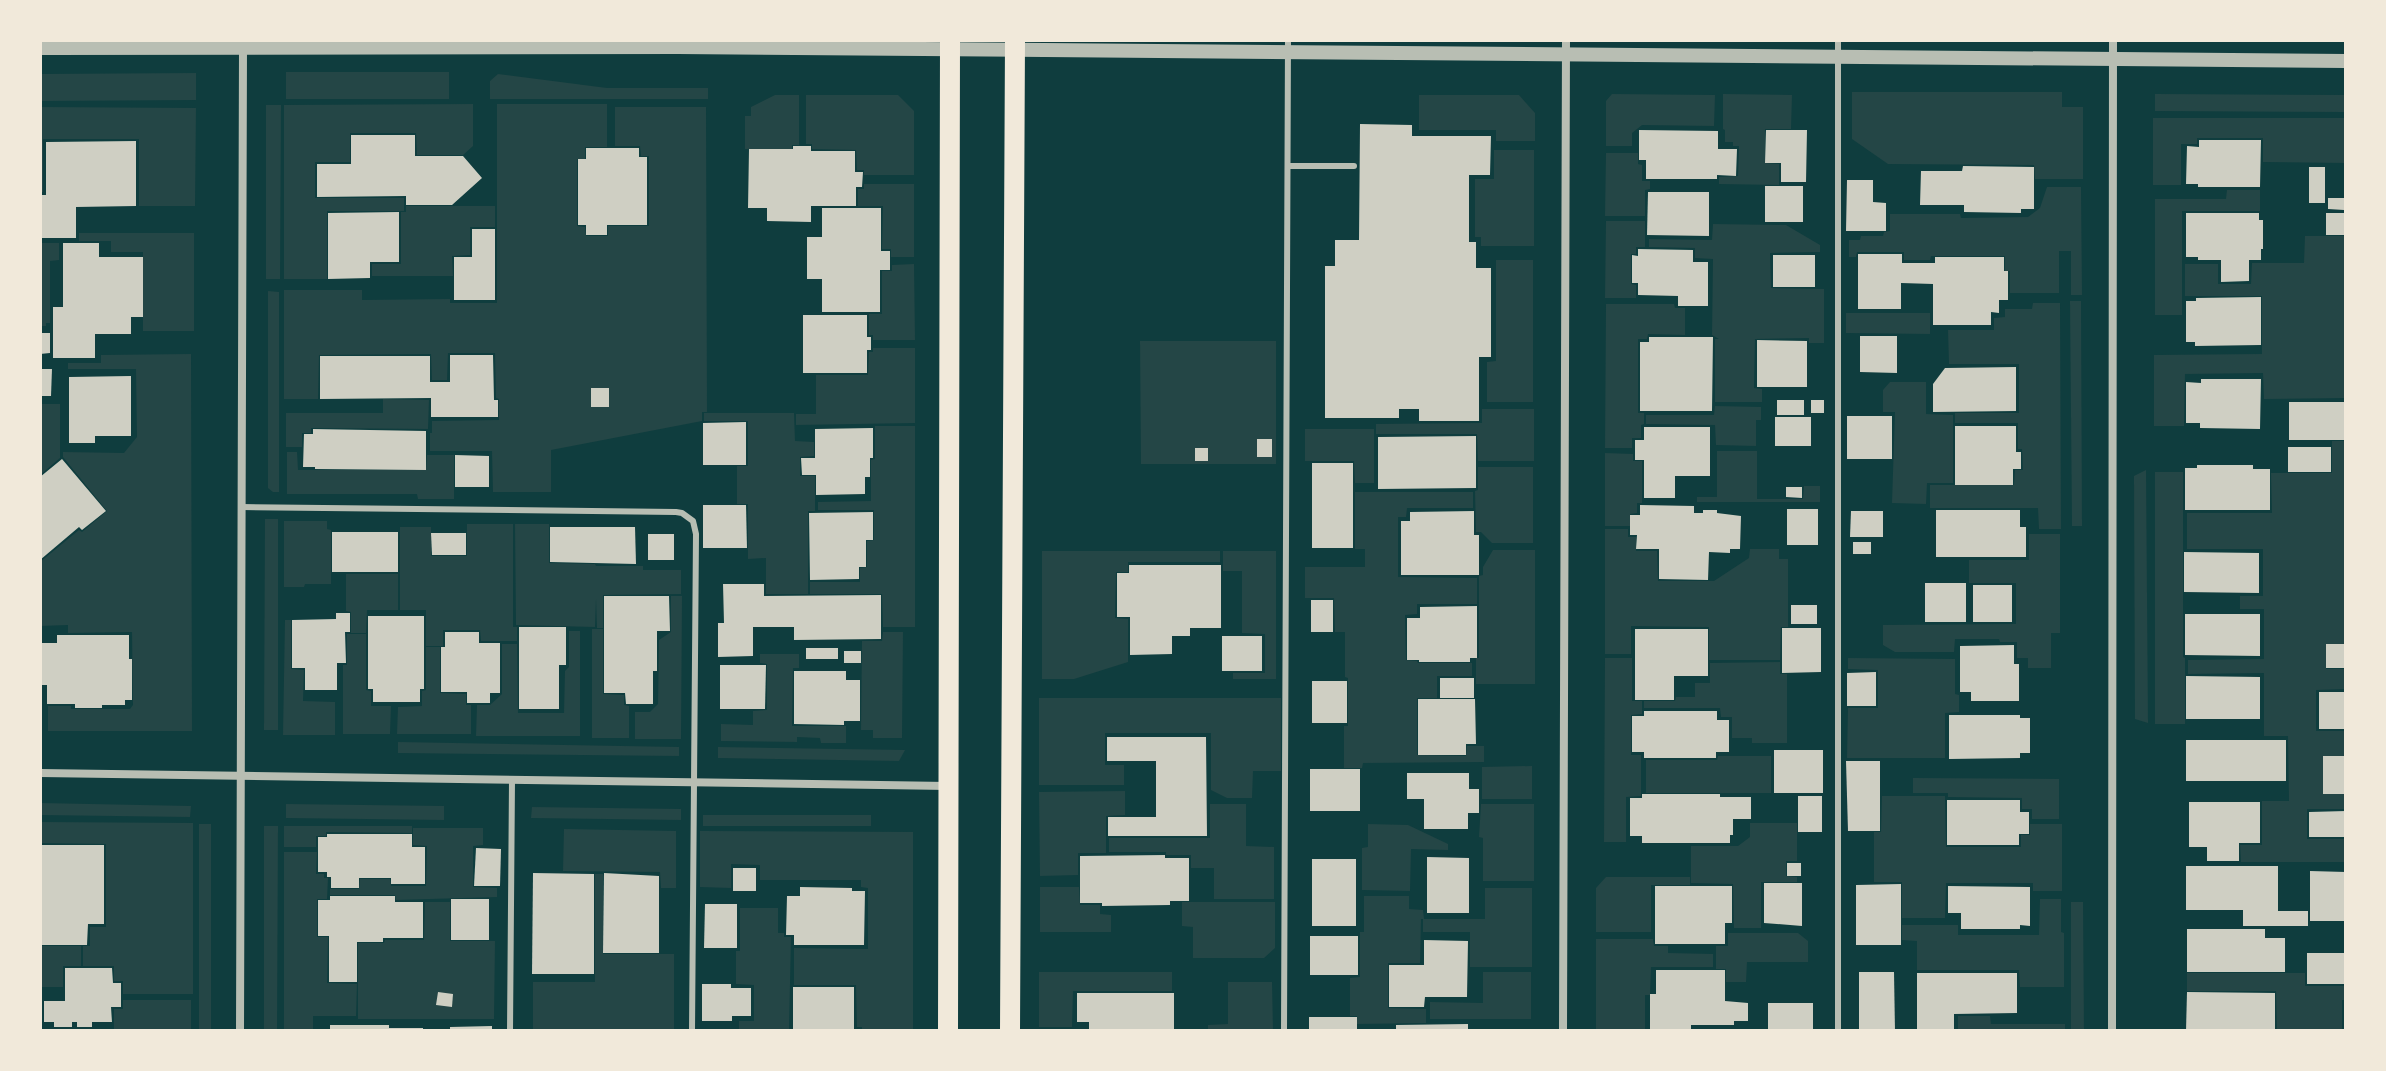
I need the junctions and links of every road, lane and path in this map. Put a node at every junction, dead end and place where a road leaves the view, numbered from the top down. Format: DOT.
graph roads {
  1 [pos="1838,40"];
  2 [pos="2113,40"];
  3 [pos="431,44"];
  4 [pos="678,44"];
  5 [pos="950,45"];
  6 [pos="1015,45"];
  7 [pos="1288,46"];
  8 [pos="1566,47"];
  9 [pos="40,48"];
  10 [pos="243,48"];
  11 [pos="1838,57"];
  12 [pos="2113,59"];
  13 [pos="2346,61"];
  14 [pos="1288,166"];
  15 [pos="1354,166"];
  16 [pos="242,507"];
  17 [pos="40,773"];
  18 [pos="240,776"];
  19 [pos="512,780"];
  20 [pos="694,783"];
  21 [pos="949,786"];
  22 [pos="240,1031"];
  23 [pos="510,1031"];
  24 [pos="692,1031"];
  25 [pos="948,1031"];
  26 [pos="1010,1031"];
  27 [pos="1284,1031"];
  28 [pos="1563,1031"];
  29 [pos="1838,1031"];
  30 [pos="2112,1031"];
  1 -- 11 [label="lane"];
  2 -- 12 [label="street"];
  3 -- 4 [label="street"];
  3 -- 10 [label="street"];
  4 -- 5 [label="street"];
  5 -- 6 [label="street"];
  5 -- 21 [label="main road"];
  6 -- 7 [label="street"];
  6 -- 26 [label="main road"];
  7 -- 8 [label="street"];
  7 -- 14 [label="lane"];
  8 -- 11 [label="street"];
  8 -- 28 [label="street"];
  9 -- 10 [label="street"];
  10 -- 16 [label="street"];
  11 -- 12 [label="street"];
  11 -- 29 [label="lane"];
  12 -- 13 [label="street"];
  12 -- 30 [label="street"];
  14 -- 15 [label="lane"];
  14 -- 27 [label="lane"];
  16 -- 18 [label="street"];
  16 -- 20 [label="lane"];
  17 -- 18 [label="street"];
  18 -- 19 [label="street"];
  18 -- 22 [label="street"];
  19 -- 20 [label="street"];
  19 -- 23 [label="lane"];
  20 -- 21 [label="street"];
  20 -- 24 [label="lane"];
  21 -- 25 [label="main road"];
}
